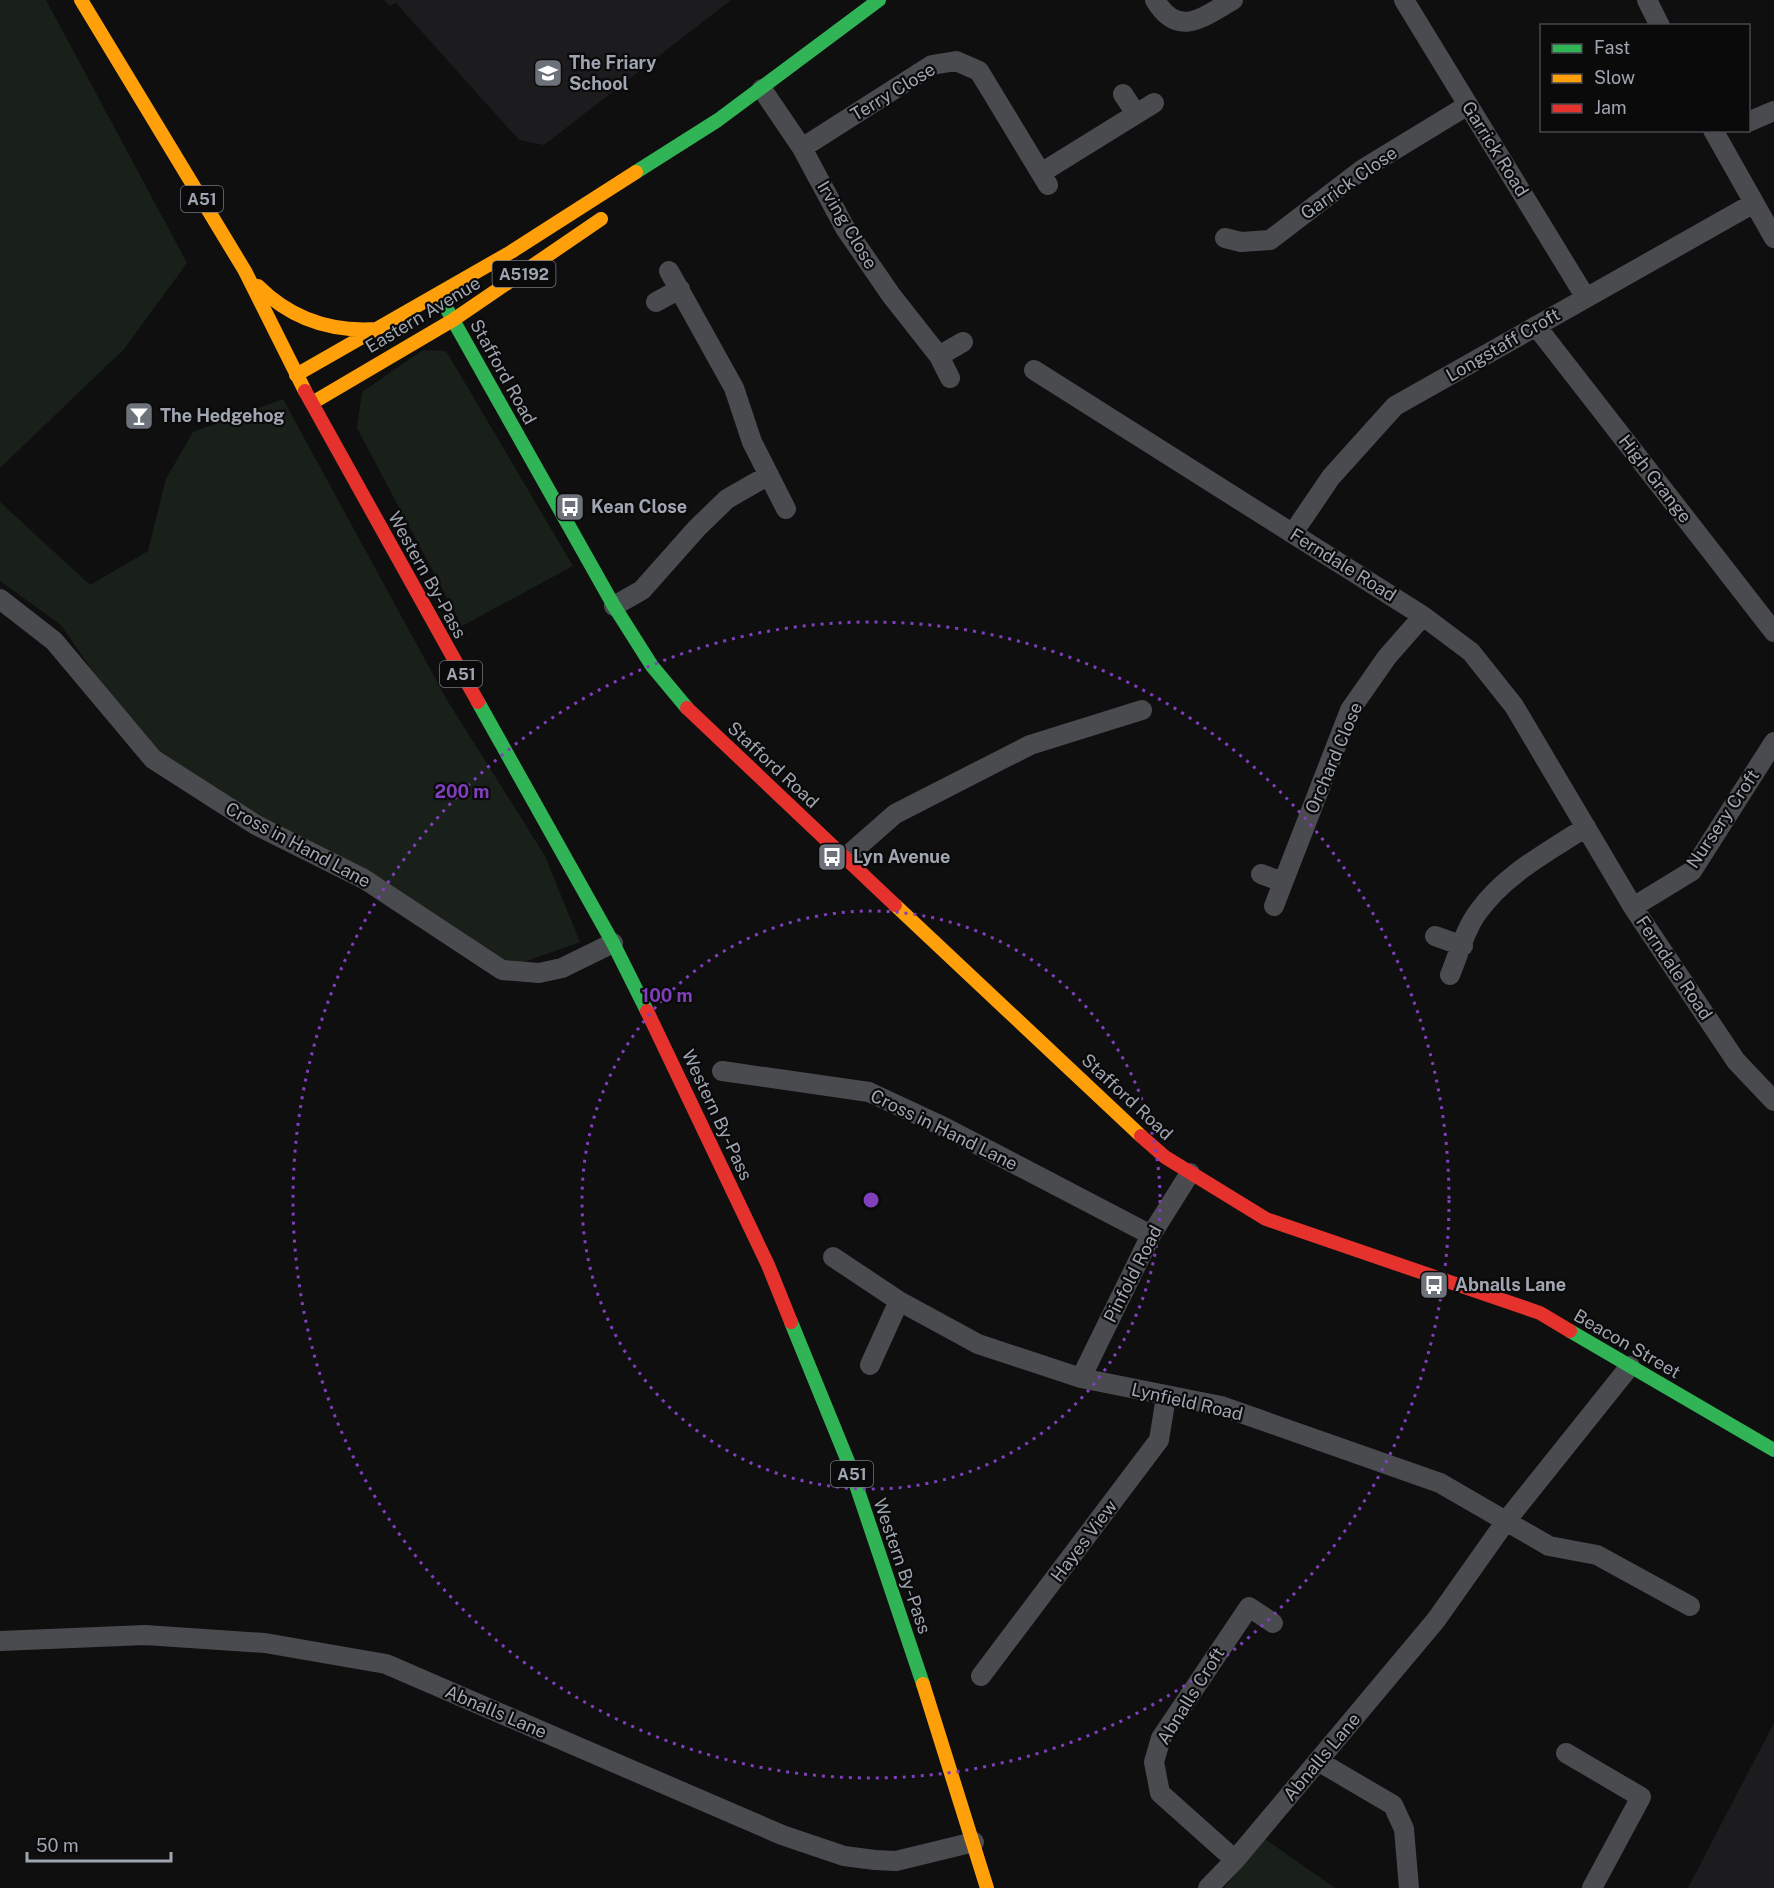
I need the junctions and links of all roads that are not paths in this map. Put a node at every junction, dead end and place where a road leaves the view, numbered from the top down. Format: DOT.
graph roads {
  1 [pos="81,0"];
  2 [pos="879,0"];
  3 [pos="1155,0"];
  4 [pos="1233,0"];
  5 [pos="1404,0"];
  6 [pos="1647,0"];
  7 [pos="1659,24"];
  8 [pos="762,89"];
  9 [pos="1123,93"];
  10 [pos="1154,103"];
  11 [pos="1468,105"];
  12 [pos="1774,111"];
  13 [pos="1136,114"];
  14 [pos="718,120"];
  15 [pos="1750,122"];
  16 [pos="1720,132"];
  17 [pos="802,148"];
  18 [pos="669,169"];
  19 [pos="1754,203"];
  20 [pos="613,211"];
  21 [pos="1225,238"];
  22 [pos="1774,238"];
  23 [pos="245,271"];
  24 [pos="669,271"];
  25 [pos="680,289"];
  26 [pos="439,295"];
  27 [pos="1587,298"];
  28 [pos="656,302"];
  29 [pos="453,320"];
  30 [pos="1536,326"];
  31 [pos="377,329"];
  32 [pos="963,342"];
  33 [pos="939,356"];
  34 [pos="1034,370"];
  35 [pos="296,375"];
  36 [pos="950,378"];
  37 [pos="312,403"];
  38 [pos="769,475"];
  39 [pos="786,509"];
  40 [pos="1293,533"];
  41 [pos="0,599"];
  42 [pos="614,606"];
  43 [pos="1423,616"];
  44 [pos="1774,632"];
  45 [pos="1142,710"];
  46 [pos="1774,742"];
  47 [pos="1586,827"];
  48 [pos="846,857"];
  49 [pos="1261,874"];
  50 [pos="1283,882"];
  51 [pos="1274,906"];
  52 [pos="1633,907"];
  53 [pos="1435,936"];
  54 [pos="613,943"];
  55 [pos="1463,946"];
  56 [pos="1450,975"];
  57 [pos="722,1071"];
  58 [pos="1774,1101"];
  59 [pos="1191,1173"];
  60 [pos="1151,1235"];
  61 [pos="832,1257"];
  62 [pos="899,1301"];
  63 [pos="870,1365"];
  64 [pos="1630,1366"];
  65 [pos="1081,1378"];
  66 [pos="1166,1397"];
  67 [pos="1774,1450"];
  68 [pos="1506,1521"];
  69 [pos="1690,1606"];
  70 [pos="1273,1623"];
  71 [pos="0,1641"];
  72 [pos="981,1676"];
  73 [pos="1566,1753"];
  74 [pos="1318,1761"];
  75 [pos="974,1842"];
  76 [pos="1235,1860"];
  77 [pos="987,1888"];
  78 [pos="1208,1888"];
  79 [pos="1409,1888"];
  80 [pos="1592,1888"];
  1 -- 23 [label="main road, A51"];
  2 -- 8 [label="main road, Eastern Avenue / A5192"];
  3 -- 4 [label="street"];
  5 -- 11 [label="street, Garrick Road"];
  6 -- 7 [label="street"];
  8 -- 14 [label="main road, Eastern Avenue / A5192"];
  8 -- 17 [label="street, Irving Close"];
  9 -- 13 [label="street"];
  10 -- 13 [label="street, Terry Close"];
  11 -- 21 [label="street, Garrick Close"];
  11 -- 27 [label="street, Garrick Road"];
  12 -- 15 [label="street"];
  13 -- 17 [label="street, Terry Close"];
  14 -- 18 [label="main road, Eastern Avenue / A5192"];
  14 -- 26 [label="main road, Eastern Avenue / A5192"];
  16 -- 19 [label="street"];
  17 -- 33 [label="street, Irving Close"];
  19 -- 22 [label="street"];
  19 -- 27 [label="street, Longstaff Croft"];
  20 -- 29 [label="main road, Eastern Avenue / A5192"];
  23 -- 31 [label="main road"];
  23 -- 35 [label="main road, A51"];
  24 -- 25 [label="street"];
  25 -- 28 [label="street"];
  25 -- 38 [label="street"];
  26 -- 29 [label="main road, Stafford Road"];
  26 -- 31 [label="main road, Eastern Avenue / A5192"];
  27 -- 30 [label="street, Longstaff Croft"];
  29 -- 37 [label="main road, Eastern Avenue / A5192"];
  29 -- 42 [label="main road, Stafford Road"];
  30 -- 40 [label="street, Longstaff Croft"];
  30 -- 44 [label="street, High Grange"];
  31 -- 35 [label="main road, Eastern Avenue / A5192"];
  32 -- 33 [label="street"];
  33 -- 36 [label="street, Irving Close"];
  34 -- 40 [label="street, Ferndale Road"];
  35 -- 37 [label="main road, A51"];
  37 -- 54 [label="main road, Western By-Pass / A51"];
  38 -- 39 [label="street"];
  38 -- 42 [label="street"];
  40 -- 43 [label="street, Ferndale Road"];
  41 -- 54 [label="street, Cross in Hand Lane"];
  42 -- 48 [label="main road, Stafford Road"];
  43 -- 47 [label="street, Ferndale Road"];
  43 -- 50 [label="street, Orchard Close"];
  45 -- 48 [label="street"];
  46 -- 52 [label="street, Nursery Croft"];
  47 -- 52 [label="street, Ferndale Road"];
  47 -- 55 [label="street"];
  48 -- 59 [label="main road, Stafford Road"];
  49 -- 50 [label="street"];
  50 -- 51 [label="street, Orchard Close"];
  52 -- 58 [label="street, Ferndale Road"];
  53 -- 55 [label="street"];
  54 -- 75 [label="main road, Western By-Pass / A51"];
  55 -- 56 [label="street"];
  57 -- 60 [label="street, Cross in Hand Lane"];
  59 -- 60 [label="street, Pinfold Road"];
  59 -- 64 [label="main road, Beacon Street"];
  60 -- 65 [label="street, Pinfold Road"];
  61 -- 62 [label="street, Lynfield Road"];
  62 -- 63 [label="street"];
  62 -- 65 [label="street, Lynfield Road"];
  64 -- 67 [label="main road, Beacon Street"];
  64 -- 68 [label="street, Abnalls Lane"];
  65 -- 66 [label="street, Lynfield Road"];
  66 -- 68 [label="street, Lynfield Road"];
  66 -- 72 [label="street, Hayes View"];
  68 -- 69 [label="street, Lynfield Road"];
  68 -- 74 [label="street, Abnalls Lane"];
  70 -- 76 [label="street, Abnalls Croft"];
  71 -- 75 [label="street, Abnalls Lane"];
  73 -- 80 [label="street"];
  74 -- 76 [label="street, Abnalls Lane"];
  74 -- 79 [label="street"];
  75 -- 77 [label="main road, Western By-Pass / A51"];
  76 -- 78 [label="street, Abnalls Lane"];
}
